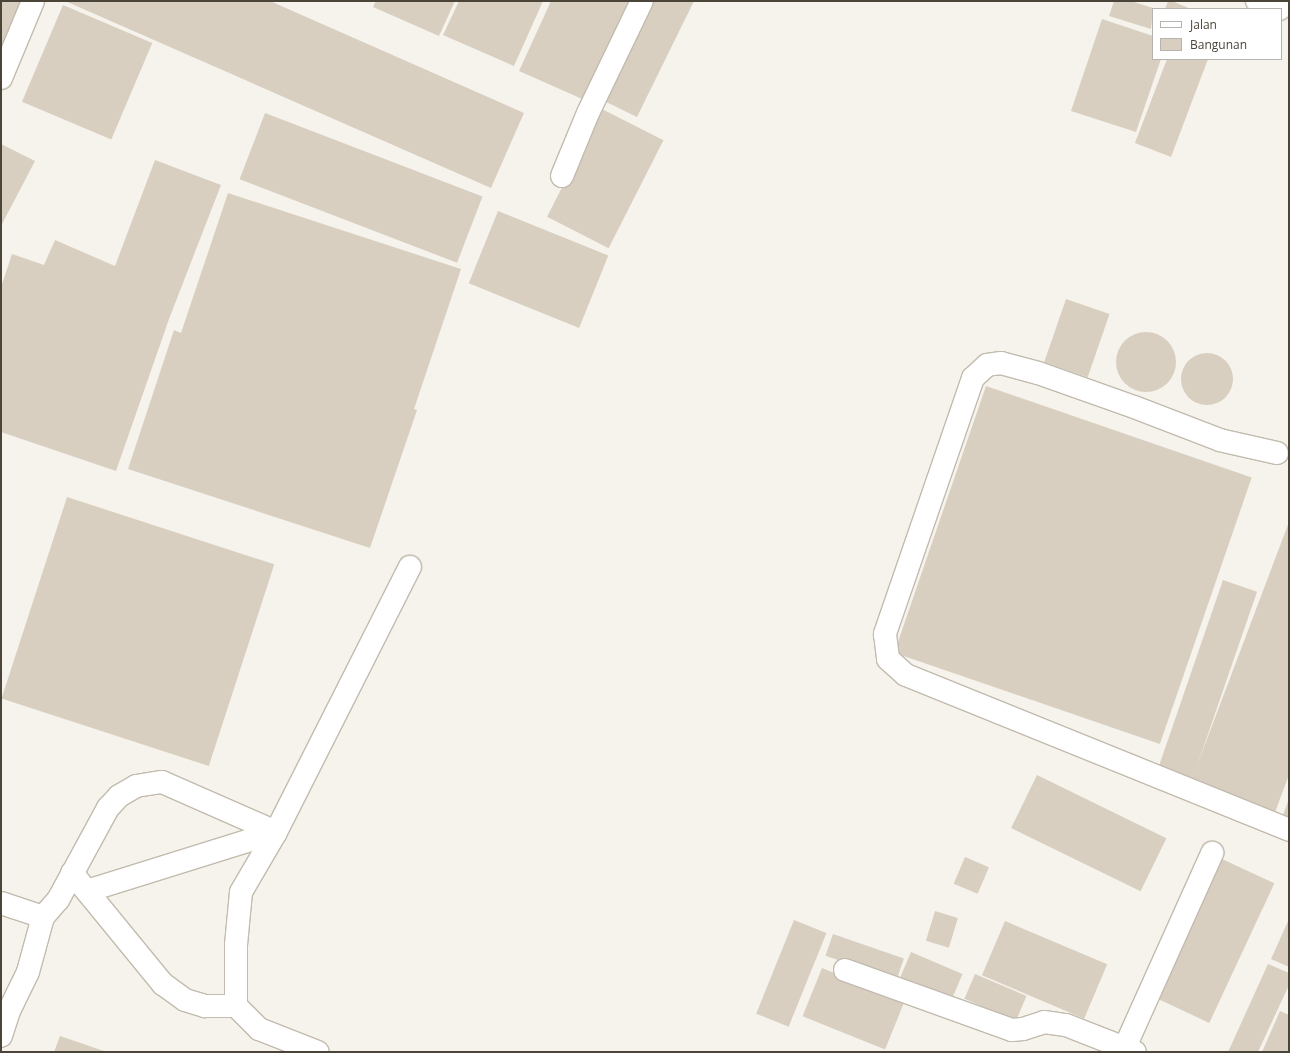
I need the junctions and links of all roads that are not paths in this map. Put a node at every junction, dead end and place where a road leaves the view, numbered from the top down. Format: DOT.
graph roads {
  1 [pos="33,1"];
  2 [pos="642,1"];
  3 [pos="1257,1"];
  4 [pos="1277,8"];
  5 [pos="1,78"];
  6 [pos="562,176"];
  7 [pos="1276,453"];
  8 [pos="410,567"];
  9 [pos="1289,830"];
  10 [pos="276,832"];
  11 [pos="1212,853"];
  12 [pos="72,873"];
  13 [pos="87,891"];
  14 [pos="1,903"];
  15 [pos="42,917"];
  16 [pos="845,970"];
  17 [pos="236,1006"];
  18 [pos="1,1036"];
  19 [pos="1130,1050"];
  20 [pos="318,1052"];
  1 -- 5 [label="street"];
  2 -- 6 [label="street"];
  3 -- 4 [label="street"];
  7 -- 9 [label="street"];
  8 -- 10 [label="street"];
  10 -- 12 [label="street"];
  10 -- 13 [label="street"];
  10 -- 17 [label="street"];
  11 -- 19 [label="street"];
  12 -- 13 [label="street"];
  12 -- 15 [label="street"];
  13 -- 17 [label="street"];
  14 -- 15 [label="street"];
  15 -- 18 [label="street"];
  16 -- 19 [label="street"];
  17 -- 20 [label="street"];
}
